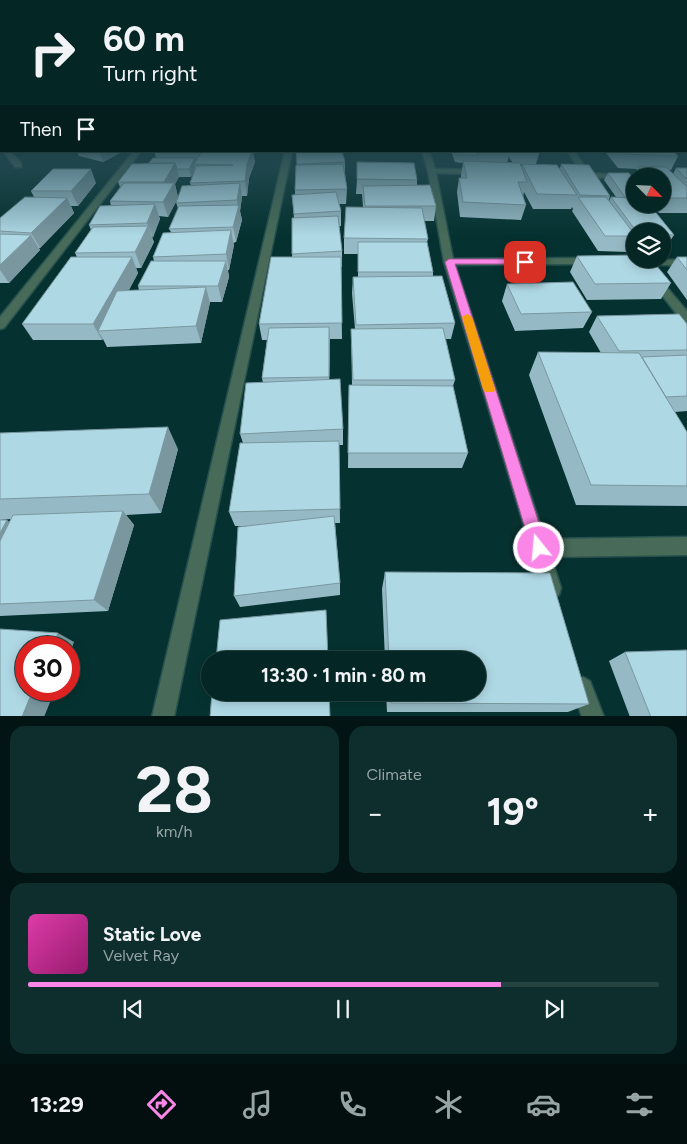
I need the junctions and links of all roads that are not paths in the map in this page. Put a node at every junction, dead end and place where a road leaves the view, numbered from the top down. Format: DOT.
graph roads {
  1 [pos="124,168"];
  2 [pos="285,168"];
  3 [pos="582,168"];
  4 [pos="432,170"];
  5 [pos="490,172"];
  6 [pos="567,174"];
  7 [pos="587,175"];
  8 [pos="626,177"];
  9 [pos="449,262"];
  10 [pos="599,262"];
  11 [pos="687,263"];
  12 [pos="687,319"];
  13 [pos="0,325"];
  14 [pos="687,546"];
  15 [pos="539,548"];
  16 [pos="557,604"];
  17 [pos="578,670"];
  18 [pos="163,716"];
  19 [pos="592,716"];
  1 -- 13 [label="street"];
  2 -- 18 [label="street"];
  3 -- 7 [label="street"];
  4 -- 5 [label="street"];
  4 -- 9 [label="street"];
  6 -- 7 [label="street"];
  7 -- 8 [label="street"];
  9 -- 10 [label="street"];
  9 -- 15 [label="street"];
  11 -- 12 [label="street"];
  14 -- 15 [label="street"];
  15 -- 16 [label="street"];
  17 -- 19 [label="street"];
}
